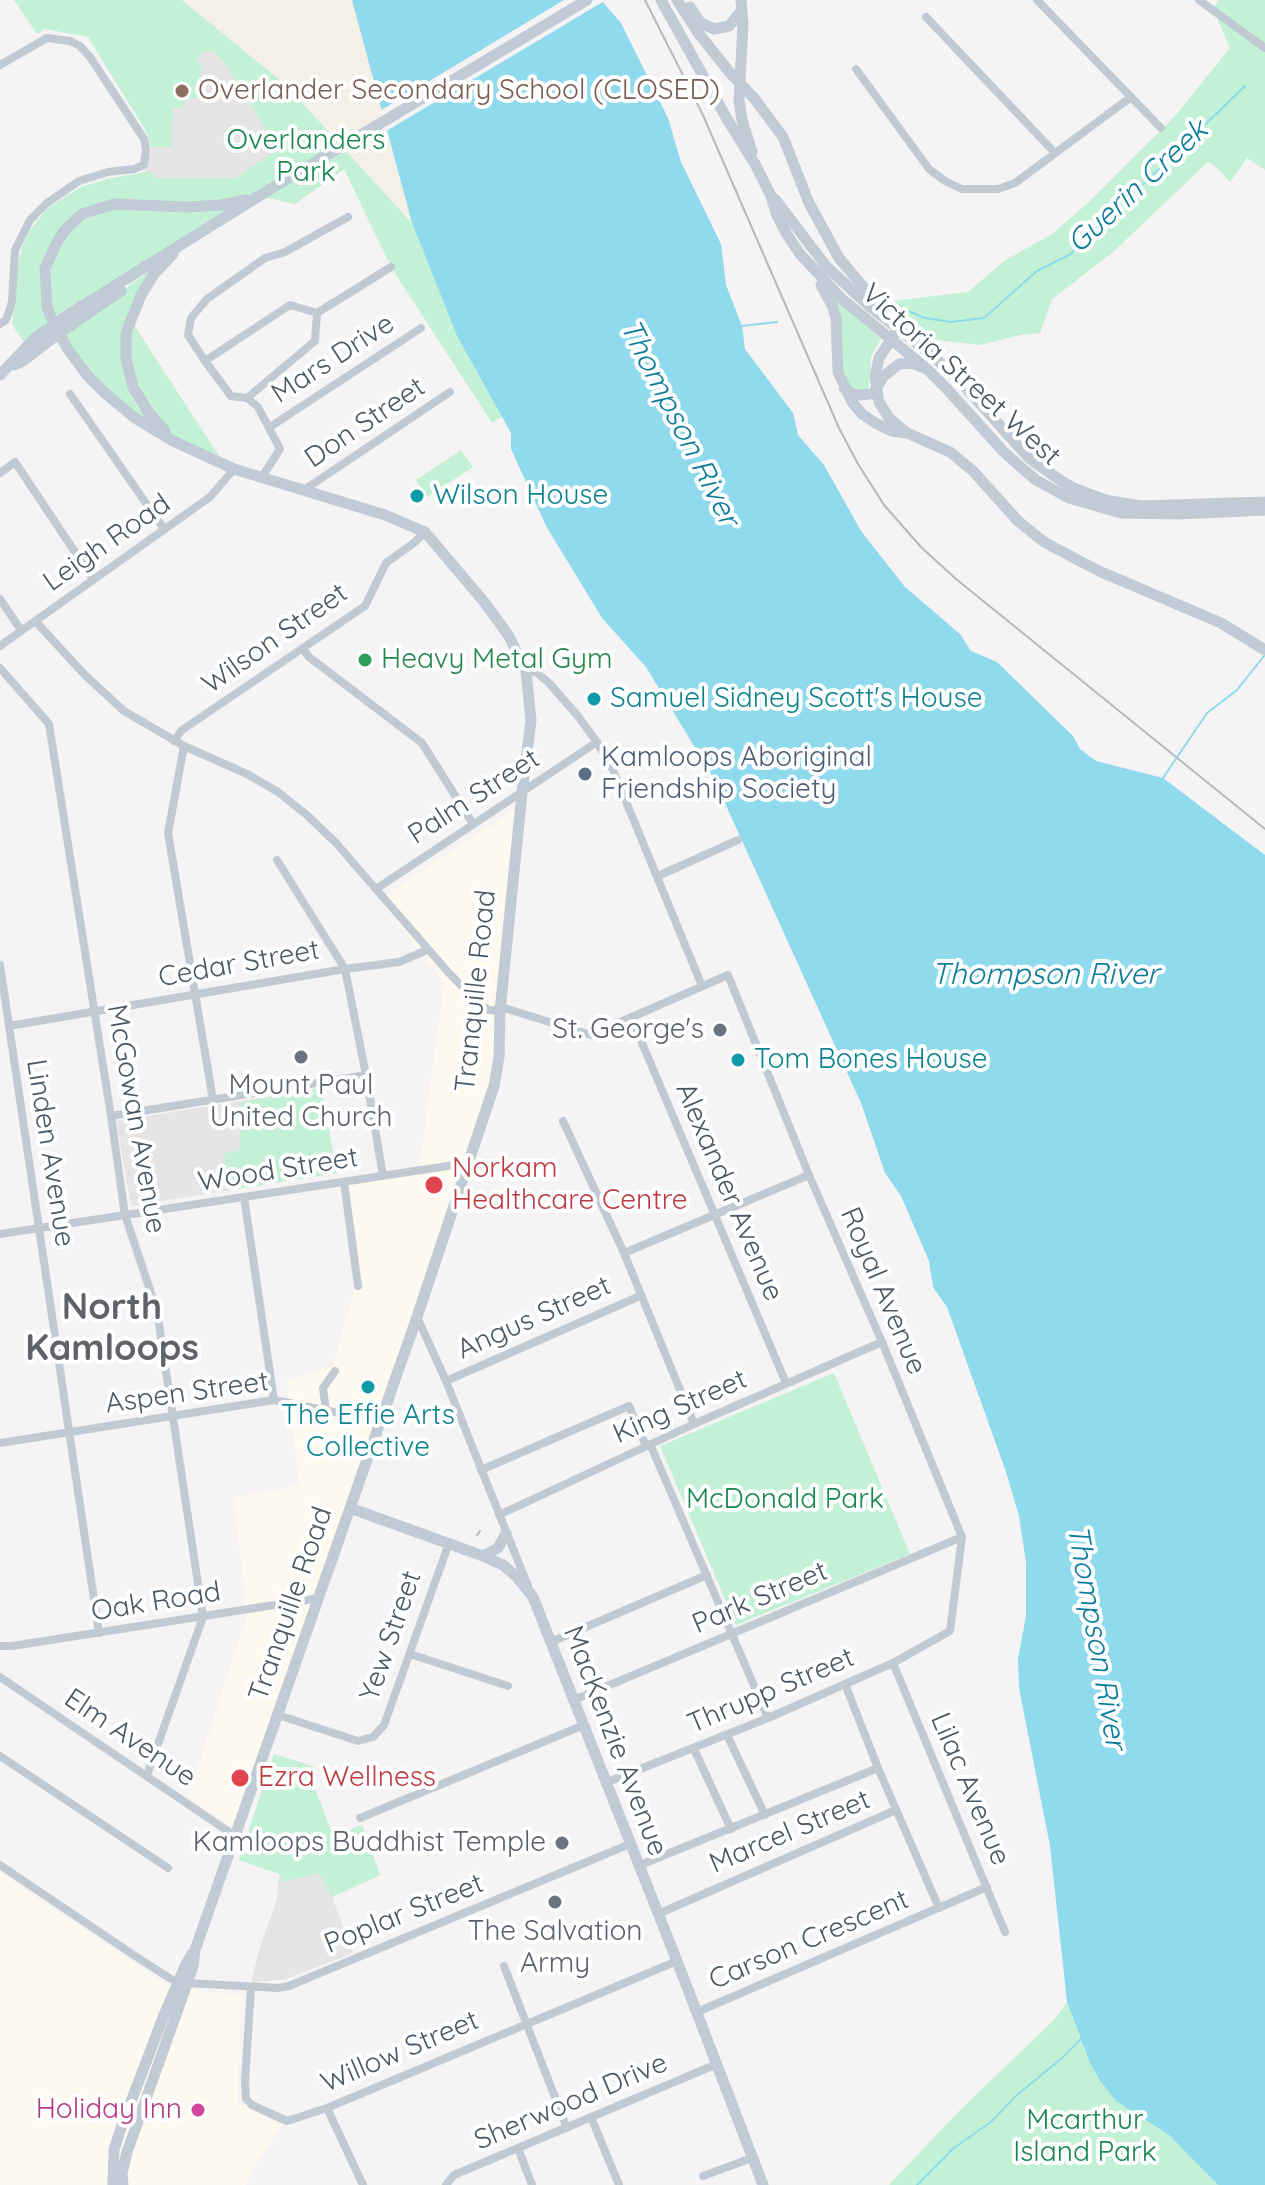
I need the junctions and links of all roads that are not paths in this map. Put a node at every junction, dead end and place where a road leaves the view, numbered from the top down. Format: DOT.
graph roads {
  1 [pos="587,0"];
  2 [pos="661,0"];
  3 [pos="677,0"];
  4 [pos="685,0"];
  5 [pos="1037,0"];
  6 [pos="1199,0"];
  7 [pos="1047,4"];
  8 [pos="742,5"];
  9 [pos="926,17"];
  10 [pos="1265,48"];
  11 [pos="0,65"];
  12 [pos="856,69"];
  13 [pos="1131,97"];
  14 [pos="1161,128"];
  15 [pos="1055,153"];
  16 [pos="755,164"];
  17 [pos="771,196"];
  18 [pos="256,198"];
  19 [pos="348,217"];
  20 [pos="187,240"];
  21 [pos="391,267"];
  22 [pos="813,270"];
  23 [pos="1,284"];
  24 [pos="12,286"];
  25 [pos="317,313"];
  26 [pos="0,324"];
  27 [pos="421,328"];
  28 [pos="899,328"];
  29 [pos="891,340"];
  30 [pos="205,361"];
  31 [pos="926,368"];
  32 [pos="3,372"];
  33 [pos="844,388"];
  34 [pos="876,391"];
  35 [pos="450,392"];
  36 [pos="70,394"];
  37 [pos="247,398"];
  38 [pos="270,427"];
  39 [pos="907,433"];
  40 [pos="173,441"];
  41 [pos="234,469"];
  42 [pos="0,473"];
  43 [pos="262,477"];
  44 [pos="304,490"];
  45 [pos="1265,502"];
  46 [pos="1265,510"];
  47 [pos="164,529"];
  48 [pos="425,532"];
  49 [pos="93,579"];
  50 [pos="0,599"];
  51 [pos="35,621"];
  52 [pos="21,630"];
  53 [pos="0,646"];
  54 [pos="303,649"];
  55 [pos="1265,650"];
  56 [pos="0,668"];
  57 [pos="526,672"];
  58 [pos="174,741"];
  59 [pos="597,742"];
  60 [pos="184,746"];
  61 [pos="522,793"];
  62 [pos="473,824"];
  63 [pos="738,840"];
  64 [pos="277,860"];
  65 [pos="658,876"];
  66 [pos="376,889"];
  67 [pos="427,950"];
  68 [pos="0,965"];
  69 [pos="345,969"];
  70 [pos="702,986"];
  71 [pos="195,994"];
  72 [pos="501,1009"];
  73 [pos="95,1011"];
  74 [pos="631,1017"];
  75 [pos="9,1026"];
  76 [pos="366,1075"];
  77 [pos="213,1100"];
  78 [pos="111,1116"];
  79 [pos="563,1121"];
  80 [pos="468,1168"];
  81 [pos="809,1175"];
  82 [pos="383,1176"];
  83 [pos="344,1182"];
  84 [pos="244,1197"];
  85 [pos="714,1214"];
  86 [pos="125,1215"];
  87 [pos="39,1228"];
  88 [pos="0,1234"];
  89 [pos="624,1253"];
  90 [pos="358,1286"];
  91 [pos="640,1296"];
  92 [pos="417,1317"];
  93 [pos="882,1342"];
  94 [pos="335,1371"];
  95 [pos="446,1381"];
  96 [pos="786,1383"];
  97 [pos="274,1400"];
  98 [pos="326,1411"];
  99 [pos="173,1416"];
  100 [pos="379,1421"];
  101 [pos="694,1424"];
  102 [pos="70,1432"];
  103 [pos="0,1443"];
  104 [pos="648,1445"];
  105 [pos="481,1470"];
  106 [pos="350,1508"];
  107 [pos="499,1515"];
  108 [pos="506,1533"];
  109 [pos="962,1537"];
  110 [pos="449,1543"];
  111 [pos="483,1556"];
  112 [pos="707,1575"];
  113 [pos="533,1597"];
  114 [pos="319,1598"];
  115 [pos="203,1617"];
  116 [pos="950,1631"];
  117 [pos="99,1633"];
  118 [pos="731,1634"];
  119 [pos="551,1642"];
  120 [pos="0,1646"];
  121 [pos="410,1654"];
  122 [pos="893,1663"];
  123 [pos="0,1677"];
  124 [pos="845,1684"];
  125 [pos="508,1686"];
  126 [pos="574,1700"];
  127 [pos="278,1715"];
  128 [pos="768,1718"];
  129 [pos="584,1725"];
  130 [pos="727,1735"];
  131 [pos="694,1749"];
  132 [pos="0,1756"];
  133 [pos="878,1768"];
  134 [pos="147,1775"];
  135 [pos="605,1783"];
  136 [pos="896,1810"];
  137 [pos="765,1815"];
  138 [pos="360,1818"];
  139 [pos="731,1829"];
  140 [pos="235,1836"];
  141 [pos="630,1844"];
  142 [pos="0,1865"];
  143 [pos="638,1866"];
  144 [pos="168,1868"];
  145 [pos="987,1887"];
  146 [pos="939,1908"];
  147 [pos="658,1914"];
  148 [pos="1005,1932"];
  149 [pos="677,1961"];
  150 [pos="504,1966"];
  151 [pos="183,1982"];
  152 [pos="251,1987"];
  153 [pos="697,2012"];
  154 [pos="526,2023"];
  155 [pos="717,2064"];
  156 [pos="327,2108"];
  157 [pos="591,2117"];
  158 [pos="567,2128"];
  159 [pos="518,2148"];
  160 [pos="752,2158"];
  161 [pos="703,2176"];
  162 [pos="113,2185"];
  163 [pos="123,2185"];
  164 [pos="363,2185"];
  165 [pos="446,2185"];
  166 [pos="532,2185"];
  167 [pos="619,2185"];
  168 [pos="763,2185"];
  1 -- 18 [label="main road"];
  2 -- 16 [label="main road, Victoria Street West"];
  3 -- 28 [label="main road, bridge"];
  4 -- 8 [label="main road"];
  5 -- 7 [label="street"];
  6 -- 10 [label="street"];
  7 -- 13 [label="street"];
  8 -- 16 [label="main road, Victoria Street West"];
  9 -- 15 [label="street"];
  11 -- 24 [label="street"];
  12 -- 15 [label="street"];
  13 -- 14 [label="street"];
  13 -- 15 [label="street"];
  16 -- 17 [label="main road, Victoria Street West"];
  17 -- 22 [label="main road, Victoria Street West"];
  17 -- 28 [label="main road, Victoria Street West"];
  18 -- 20 [label="main road"];
  18 -- 40 [label="main road, Tranquille Road, bridge"];
  19 -- 30 [label="street"];
  20 -- 32 [label="main road"];
  20 -- 40 [label="main road"];
  21 -- 25 [label="street"];
  22 -- 29 [label="main road, Victoria Street West"];
  22 -- 33 [label="main road"];
  23 -- 24 [label="street"];
  24 -- 26 [label="street"];
  25 -- 30 [label="street"];
  25 -- 37 [label="street"];
  27 -- 38 [label="street, Mars Drive"];
  28 -- 29 [label="main road"];
  28 -- 45 [label="main road, Victoria Street West"];
  29 -- 31 [label="main road, Victoria Street West"];
  29 -- 34 [label="main road"];
  30 -- 37 [label="street"];
  31 -- 34 [label="main road"];
  31 -- 46 [label="main road, Victoria Street West"];
  33 -- 34 [label="main road"];
  33 -- 39 [label="main road"];
  34 -- 39 [label="main road"];
  35 -- 44 [label="street, Don Street"];
  36 -- 47 [label="street"];
  37 -- 38 [label="street"];
  38 -- 43 [label="street"];
  39 -- 55 [label="main road"];
  40 -- 41 [label="main road, Tranquille Road"];
  41 -- 43 [label="main road, Tranquille Road"];
  41 -- 47 [label="street, Leigh Road"];
  42 -- 49 [label="street"];
  43 -- 44 [label="main road, Tranquille Road"];
  44 -- 48 [label="main road, Tranquille Road"];
  47 -- 49 [label="street, Leigh Road"];
  48 -- 54 [label="street, Wilson Street"];
  48 -- 57 [label="main road, Tranquille Road"];
  49 -- 51 [label="street, Leigh Road"];
  50 -- 52 [label="street"];
  51 -- 52 [label="street, Leigh Road"];
  51 -- 58 [label="street"];
  52 -- 53 [label="street, Leigh Road"];
  54 -- 58 [label="street, Wilson Street"];
  54 -- 62 [label="street"];
  56 -- 73 [label="street, McGowan Avenue"];
  57 -- 59 [label="street"];
  57 -- 61 [label="main road, Tranquille Road"];
  58 -- 60 [label="street"];
  59 -- 61 [label="street, Palm Street"];
  59 -- 65 [label="street"];
  60 -- 66 [label="street"];
  60 -- 71 [label="street"];
  61 -- 62 [label="street, Palm Street"];
  61 -- 72 [label="main road, Tranquille Road"];
  62 -- 66 [label="street, Palm Street"];
  63 -- 65 [label="street"];
  64 -- 69 [label="street"];
  65 -- 70 [label="street"];
  66 -- 67 [label="street"];
  67 -- 69 [label="street, Cedar Street"];
  67 -- 72 [label="street"];
  68 -- 75 [label="street, Linden Avenue"];
  69 -- 71 [label="street, Cedar Street"];
  69 -- 76 [label="street"];
  70 -- 74 [label="street"];
  70 -- 81 [label="street, Royal Avenue"];
  71 -- 73 [label="street, Cedar Street"];
  71 -- 77 [label="street"];
  72 -- 74 [label="street"];
  72 -- 80 [label="main road, Tranquille Road"];
  73 -- 75 [label="street, Cedar Street"];
  73 -- 78 [label="street, McGowan Avenue"];
  74 -- 85 [label="street, Alexander Avenue"];
  75 -- 87 [label="street, Linden Avenue"];
  76 -- 77 [label="street"];
  76 -- 82 [label="street"];
  77 -- 78 [label="street"];
  78 -- 86 [label="street, McGowan Avenue"];
  79 -- 89 [label="street"];
  80 -- 82 [label="street, Wood Street"];
  80 -- 92 [label="main road, Tranquille Road"];
  81 -- 85 [label="street"];
  81 -- 93 [label="street, Royal Avenue"];
  82 -- 83 [label="street, Wood Street"];
  83 -- 84 [label="street, Wood Street"];
  83 -- 90 [label="street"];
  84 -- 86 [label="street, Wood Street"];
  84 -- 97 [label="street"];
  85 -- 89 [label="street"];
  85 -- 96 [label="street, Alexander Avenue"];
  86 -- 87 [label="street, Wood Street"];
  86 -- 99 [label="street, McGowan Avenue"];
  87 -- 88 [label="street, Wood Street"];
  87 -- 102 [label="street, Linden Avenue"];
  89 -- 91 [label="street"];
  91 -- 95 [label="street, Angus Street"];
  91 -- 101 [label="street"];
  92 -- 95 [label="street, MacKenzie Avenue"];
  92 -- 100 [label="main road, Tranquille Road"];
  93 -- 96 [label="street, King Street"];
  93 -- 109 [label="street, Royal Avenue"];
  94 -- 98 [label="street"];
  95 -- 105 [label="street, MacKenzie Avenue"];
  96 -- 101 [label="street, King Street"];
  97 -- 98 [label="street, Aspen Street"];
  97 -- 99 [label="street, Aspen Street"];
  98 -- 100 [label="street, Aspen Street"];
  99 -- 102 [label="street, Aspen Street"];
  99 -- 115 [label="street, McGowan Avenue"];
  100 -- 106 [label="main road, Tranquille Road"];
  101 -- 104 [label="street, King Street"];
  102 -- 103 [label="street, Aspen Street"];
  102 -- 117 [label="street, Linden Avenue"];
  104 -- 105 [label="street"];
  104 -- 107 [label="street, King Street"];
  104 -- 112 [label="street"];
  105 -- 107 [label="street, MacKenzie Avenue"];
  106 -- 110 [label="main road, Yew Street"];
  106 -- 114 [label="main road, Tranquille Road"];
  107 -- 108 [label="street, MacKenzie Avenue"];
  108 -- 111 [label="main road"];
  108 -- 113 [label="street, MacKenzie Avenue"];
  109 -- 116 [label="street, Royal Avenue"];
  109 -- 118 [label="street, Park Street"];
  110 -- 111 [label="main road, Yew Street"];
  110 -- 121 [label="street, Yew Street"];
  111 -- 113 [label="main road, Yew Street"];
  112 -- 118 [label="street"];
  112 -- 119 [label="street"];
  113 -- 119 [label="main road, MacKenzie Avenue"];
  114 -- 115 [label="street, Oak Road"];
  114 -- 127 [label="main road, Tranquille Road"];
  115 -- 117 [label="street, Oak Road"];
  115 -- 134 [label="street, McGowan Avenue"];
  116 -- 122 [label="street, Thrupp Street"];
  117 -- 120 [label="street, Oak Road"];
  118 -- 126 [label="street, Park Street"];
  118 -- 128 [label="street"];
  119 -- 126 [label="main road, MacKenzie Avenue"];
  121 -- 125 [label="street"];
  121 -- 127 [label="street, Yew Street"];
  122 -- 124 [label="street, Thrupp Street"];
  122 -- 145 [label="street, Lilac Avenue"];
  123 -- 134 [label="street, Elm Avenue"];
  124 -- 128 [label="street, Thrupp Street"];
  124 -- 133 [label="street, Carson Crescent"];
  126 -- 129 [label="main road, MacKenzie Avenue"];
  127 -- 140 [label="main road, Tranquille Road"];
  128 -- 130 [label="street, Thrupp Street"];
  129 -- 135 [label="main road, MacKenzie Avenue"];
  129 -- 138 [label="street"];
  130 -- 131 [label="street, Thrupp Street"];
  130 -- 137 [label="street"];
  131 -- 135 [label="street, Thrupp Street"];
  131 -- 139 [label="street"];
  132 -- 144 [label="street"];
  133 -- 136 [label="street, Carson Crescent"];
  133 -- 137 [label="street"];
  134 -- 140 [label="street, Elm Avenue"];
  135 -- 141 [label="main road, MacKenzie Avenue"];
  136 -- 146 [label="street, Carson Crescent"];
  136 -- 147 [label="street, Marcel Street"];
  137 -- 139 [label="street"];
  139 -- 143 [label="street"];
  140 -- 151 [label="main road, Tranquille Road"];
  141 -- 143 [label="main road, MacKenzie Avenue"];
  141 -- 152 [label="street, Poplar Street"];
  142 -- 151 [label="street"];
  143 -- 147 [label="main road, MacKenzie Avenue"];
  145 -- 146 [label="street, Carson Crescent"];
  145 -- 148 [label="street, Lilac Avenue"];
  146 -- 153 [label="street, Carson Crescent"];
  147 -- 149 [label="main road, MacKenzie Avenue"];
  149 -- 153 [label="main road, MacKenzie Avenue"];
  149 -- 154 [label="street, Willow Street"];
  150 -- 154 [label="street"];
  151 -- 152 [label="street, Poplar Street"];
  151 -- 162 [label="main road, Tranquille Road"];
  151 -- 163 [label="main road, Tranquille Road"];
  152 -- 156 [label="street, Willow Street"];
  153 -- 155 [label="main road, MacKenzie Avenue"];
  154 -- 156 [label="street, Willow Street"];
  154 -- 158 [label="street"];
  155 -- 157 [label="street, Sherwood Drive"];
  155 -- 160 [label="main road, MacKenzie Avenue"];
  156 -- 164 [label="street"];
  157 -- 158 [label="street, Sherwood Drive"];
  157 -- 167 [label="street"];
  158 -- 159 [label="street, Sherwood Drive"];
  159 -- 165 [label="street, Sherwood Drive"];
  159 -- 166 [label="street"];
  160 -- 161 [label="street"];
  160 -- 168 [label="main road, MacKenzie Avenue"];
}
